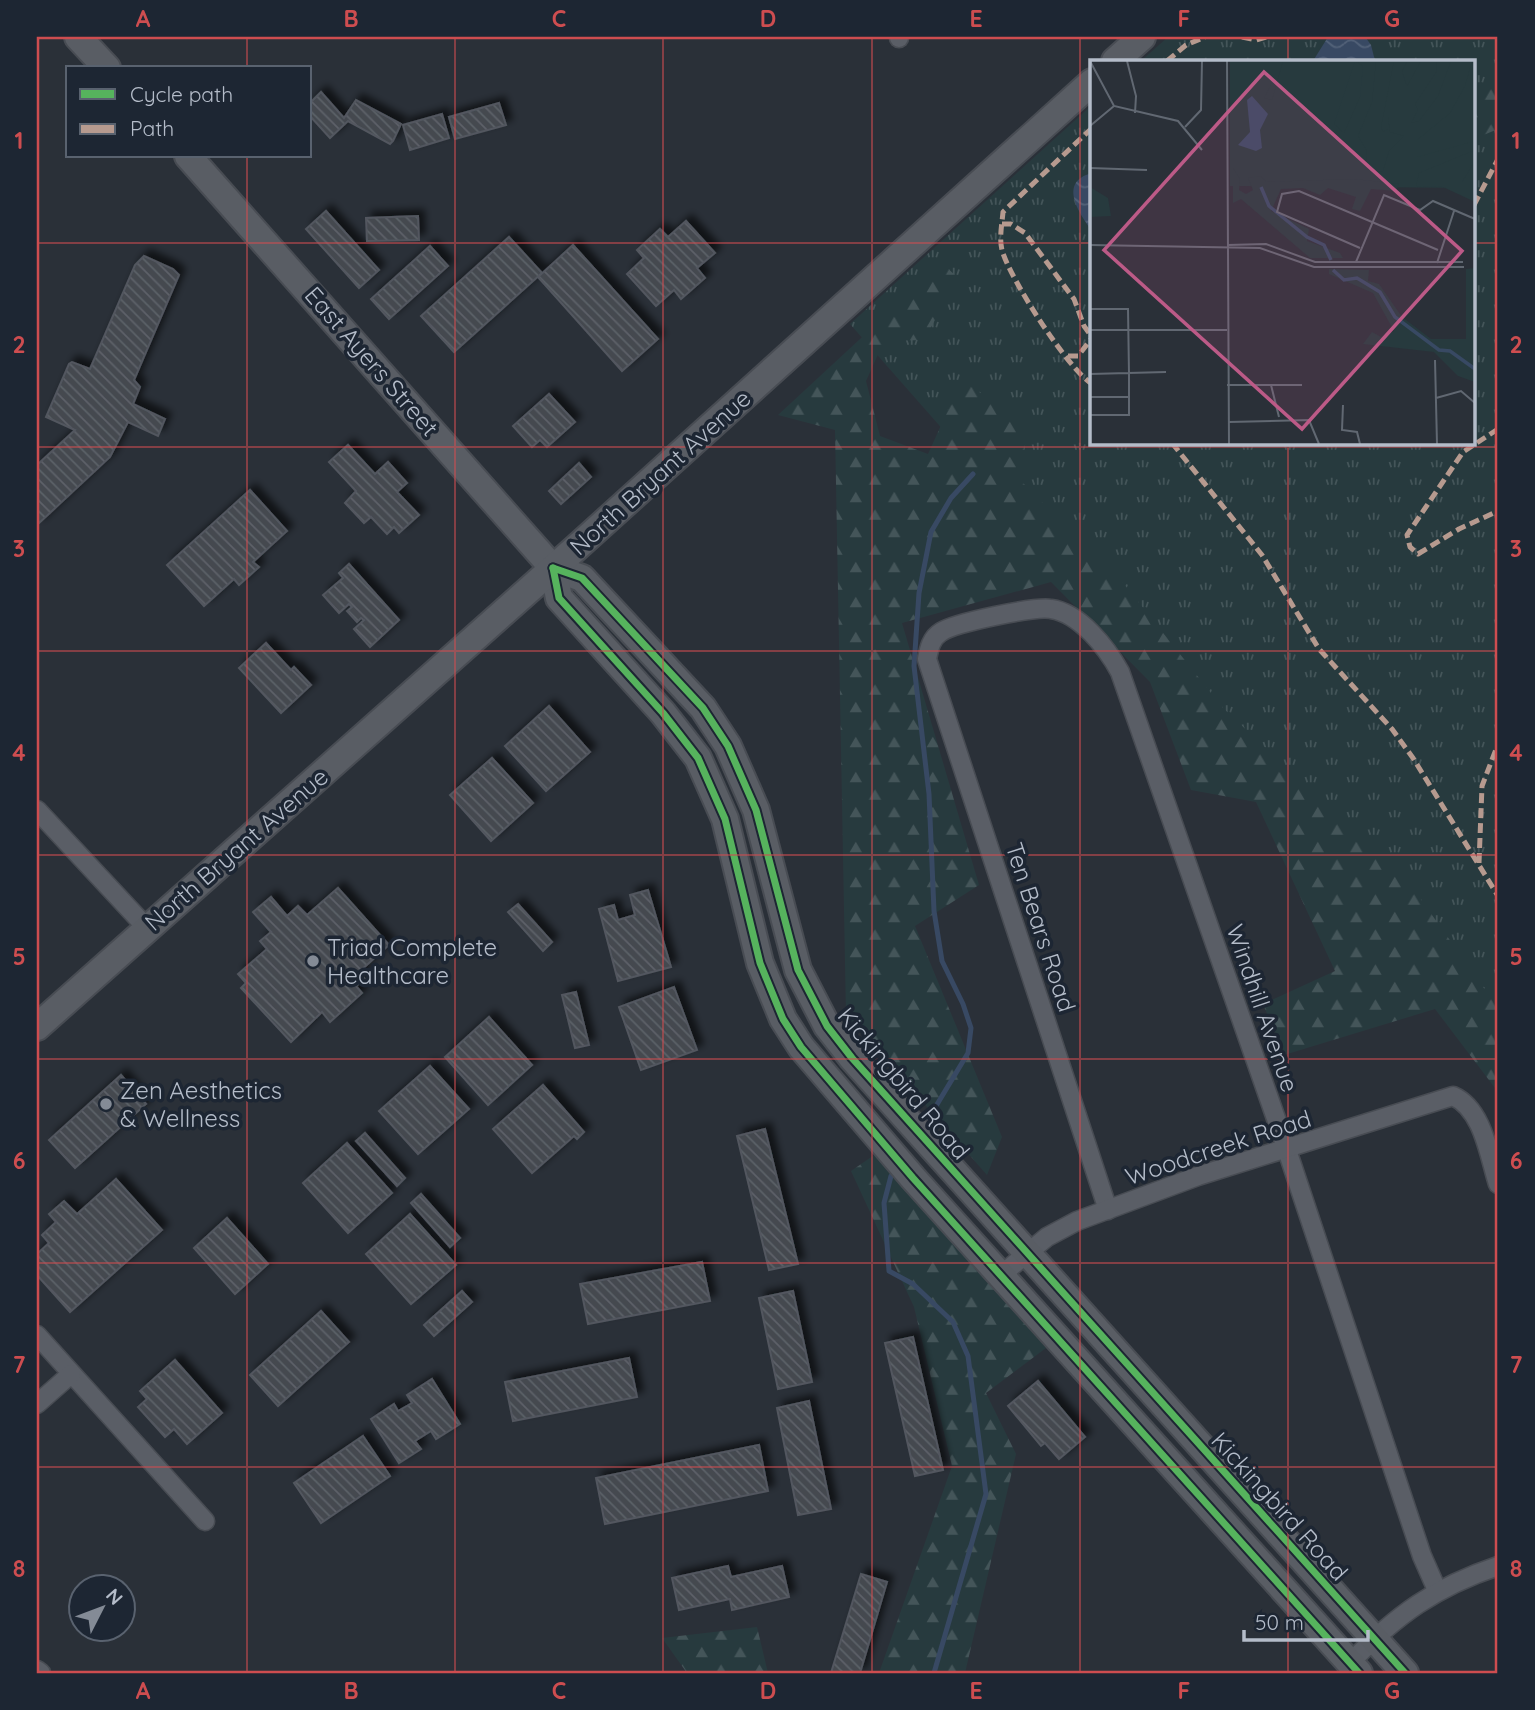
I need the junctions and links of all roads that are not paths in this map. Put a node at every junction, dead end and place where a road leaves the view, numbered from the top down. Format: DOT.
graph roads {
  1 [pos="78,37"];
  2 [pos="1143,37"];
  3 [pos="1116,60"];
  4 [pos="105,66"];
  5 [pos="1090,84"];
  6 [pos="190,158"];
  7 [pos="554,568"];
  8 [pos="927,659"];
  9 [pos="37,810"];
  10 [pos="146,928"];
  11 [pos="37,1027"];
  12 [pos="1287,1150"];
  13 [pos="1498,1184"];
  14 [pos="1108,1210"];
  15 [pos="1026,1253"];
  16 [pos="1001,1275"];
  17 [pos="37,1335"];
  18 [pos="1132,1370"];
  19 [pos="71,1374"];
  20 [pos="1109,1393"];
  21 [pos="37,1404"];
  22 [pos="1213,1461"];
  23 [pos="1190,1484"];
  24 [pos="205,1521"];
  25 [pos="1498,1566"];
  26 [pos="1437,1590"];
  27 [pos="1374,1638"];
  28 [pos="1355,1668"];
  29 [pos="37,1670"];
  30 [pos="41,1673"];
  31 [pos="1405,1673"];
  1 -- 4 [label="street"];
  2 -- 3 [label="street"];
  5 -- 7 [label="street, North Bryant Avenue"];
  6 -- 7 [label="street, East Ayers Street"];
  7 -- 10 [label="street, North Bryant Avenue"];
  7 -- 15 [label="street, Kickingbird Road"];
  7 -- 16 [label="street"];
  8 -- 12 [label="street, Windhill Avenue"];
  8 -- 14 [label="street, Ten Bears Road"];
  9 -- 10 [label="street"];
  10 -- 11 [label="street, North Bryant Avenue"];
  12 -- 13 [label="street, Woodcreek Road"];
  12 -- 14 [label="street, Woodcreek Road"];
  12 -- 26 [label="street, Windhill Avenue"];
  14 -- 15 [label="street, Woodcreek Road"];
  15 -- 16 [label="street, Woodcreek Road"];
  15 -- 18 [label="street, Kickingbird Road"];
  16 -- 20 [label="street"];
  17 -- 19 [label="street"];
  18 -- 20 [label="street"];
  18 -- 22 [label="street, Kickingbird Road"];
  19 -- 21 [label="street"];
  19 -- 24 [label="street"];
  20 -- 23 [label="street"];
  22 -- 23 [label="street"];
  22 -- 27 [label="street, Kickingbird Road"];
  23 -- 28 [label="street"];
  25 -- 26 [label="street"];
  26 -- 27 [label="street"];
  27 -- 28 [label="street"];
  27 -- 31 [label="street, Kickingbird Road"];
  29 -- 30 [label="street"];
}
